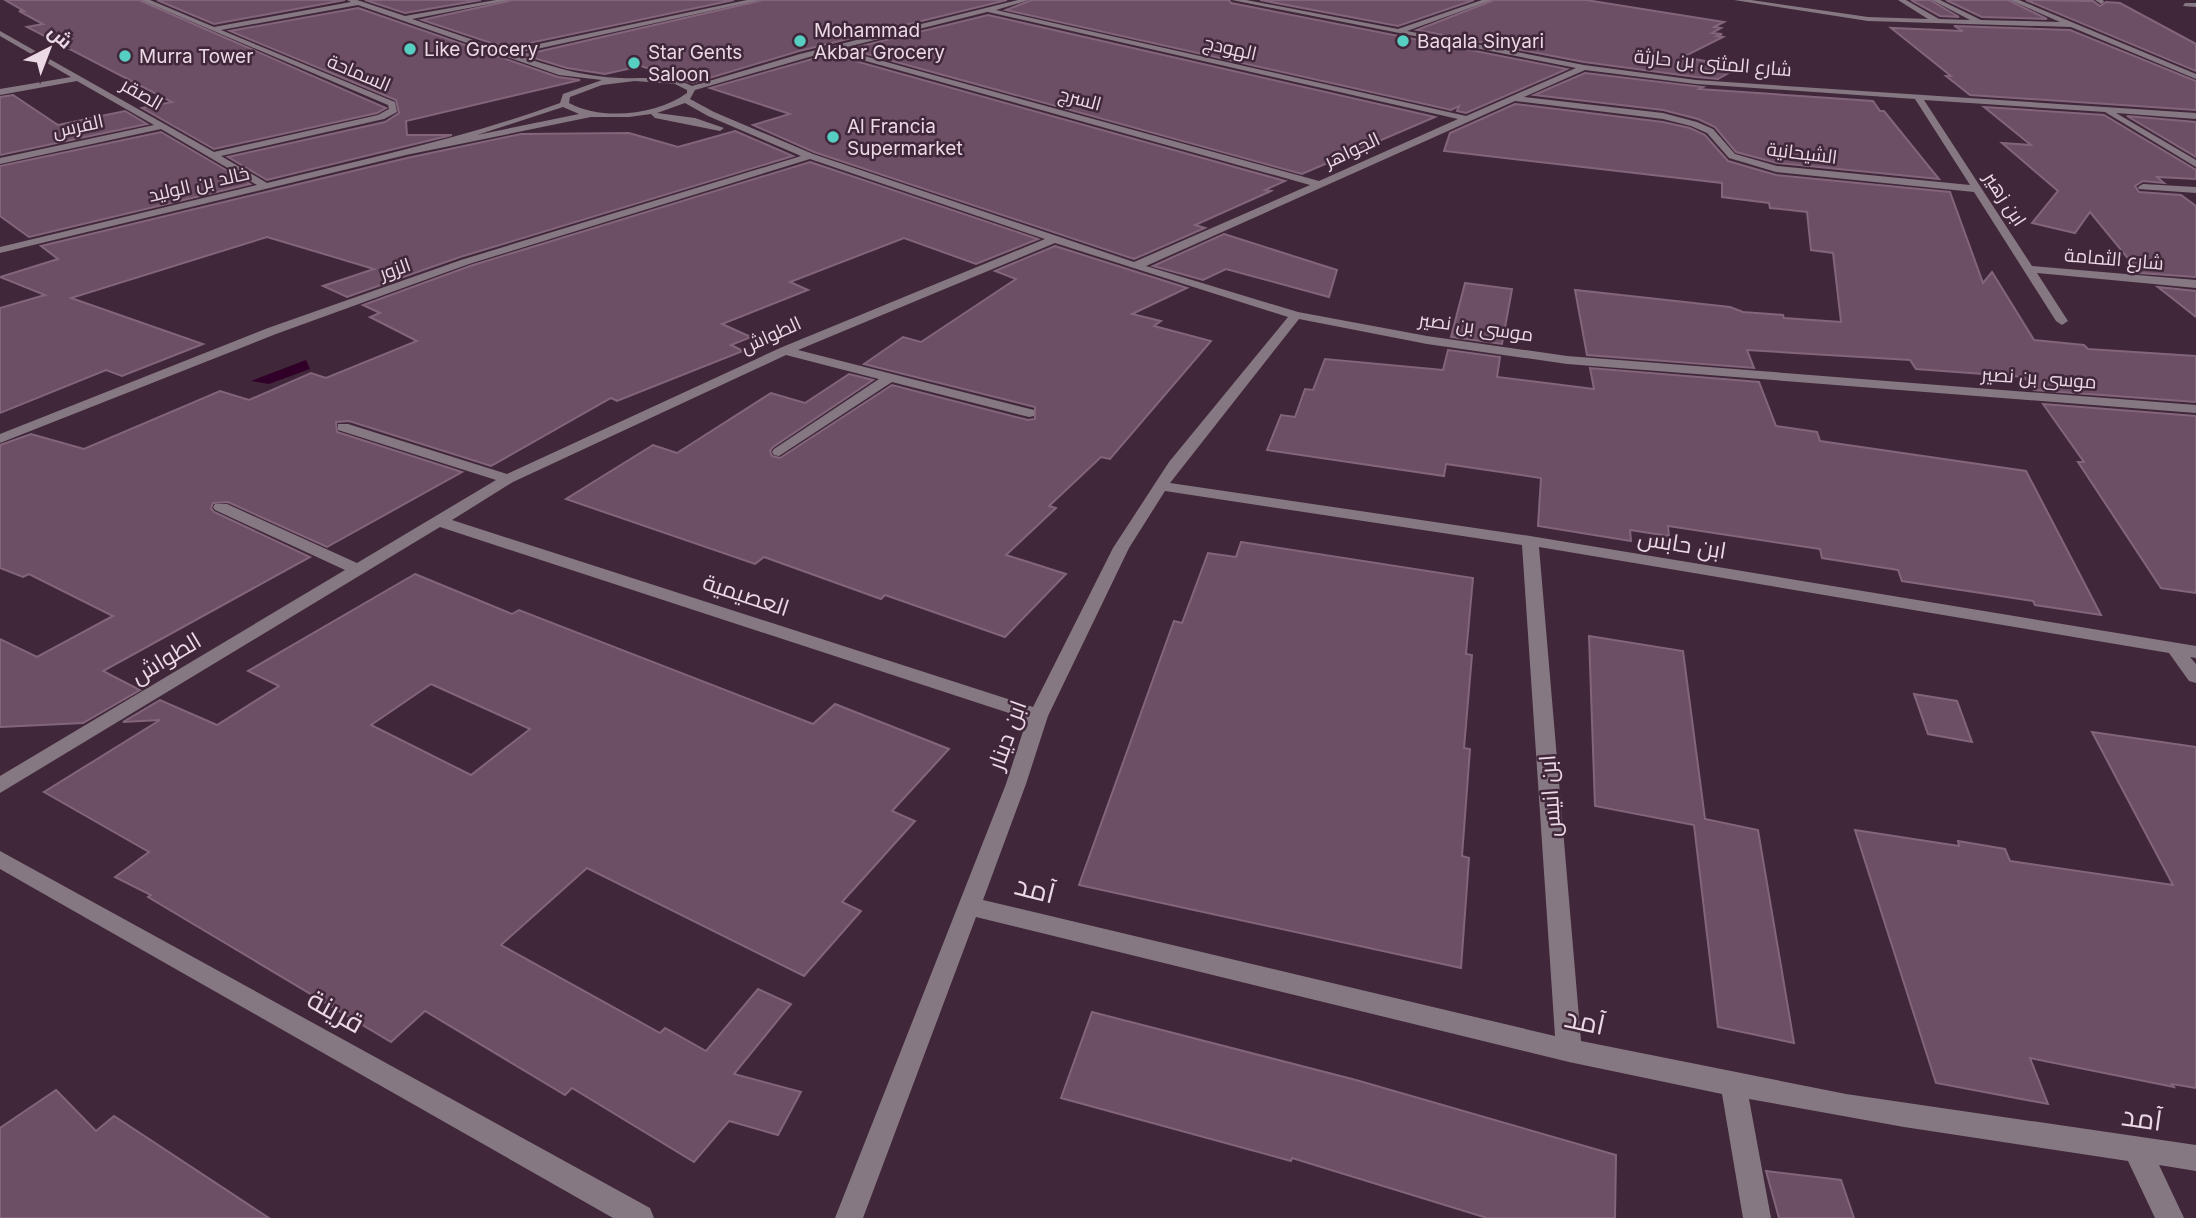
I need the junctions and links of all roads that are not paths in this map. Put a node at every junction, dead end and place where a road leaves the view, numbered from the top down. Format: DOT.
graph roads {
  1 [pos="144,0"];
  2 [pos="350,0"];
  3 [pos="507,0"];
  4 [pos="757,0"];
  5 [pos="1026,0"];
  6 [pos="1236,0"];
  7 [pos="1489,0"];
  8 [pos="1737,0"];
  9 [pos="1804,0"];
  10 [pos="1901,0"];
  11 [pos="1935,0"];
  12 [pos="2012,0"];
  13 [pos="359,3"];
  14 [pos="2185,5"];
  15 [pos="2196,5"];
  16 [pos="988,10"];
  17 [pos="1804,10"];
  18 [pos="405,19"];
  19 [pos="1941,23"];
  20 [pos="1984,24"];
  21 [pos="2074,25"];
  22 [pos="212,29"];
  23 [pos="1399,31"];
  24 [pos="3,36"];
  25 [pos="830,49"];
  26 [pos="505,53"];
  27 [pos="803,56"];
  28 [pos="1584,67"];
  29 [pos="562,73"];
  30 [pos="706,74"];
  31 [pos="692,76"];
  32 [pos="79,78"];
  33 [pos="2196,78"];
  34 [pos="650,79"];
  35 [pos="620,80"];
  36 [pos="691,89"];
  37 [pos="0,92"];
  38 [pos="572,92"];
  39 [pos="1918,97"];
  40 [pos="1512,98"];
  41 [pos="686,100"];
  42 [pos="564,104"];
  43 [pos="2104,110"];
  44 [pos="638,113"];
  45 [pos="591,114"];
  46 [pos="2195,116"];
  47 [pos="1464,118"];
  48 [pos="163,126"];
  49 [pos="777,143"];
  50 [pos="406,152"];
  51 [pos="213,155"];
  52 [pos="810,156"];
  53 [pos="0,160"];
  54 [pos="2196,164"];
  55 [pos="1320,184"];
  56 [pos="266,186"];
  57 [pos="2143,187"];
  58 [pos="1977,189"];
  59 [pos="2196,190"];
  60 [pos="1055,239"];
  61 [pos="0,250"];
  62 [pos="1135,266"];
  63 [pos="2030,269"];
  64 [pos="2196,284"];
  65 [pos="1296,315"];
  66 [pos="2062,321"];
  67 [pos="785,351"];
  68 [pos="890,378"];
  69 [pos="2196,409"];
  70 [pos="1029,413"];
  71 [pos="343,427"];
  72 [pos="0,439"];
  73 [pos="779,452"];
  74 [pos="508,479"];
  75 [pos="1160,486"];
  76 [pos="221,506"];
  77 [pos="439,521"];
  78 [pos="1530,541"];
  79 [pos="356,569"];
  80 [pos="2175,649"];
  81 [pos="2196,652"];
  82 [pos="2196,677"];
  83 [pos="1038,716"];
  84 [pos="0,786"];
  85 [pos="0,859"];
  86 [pos="969,906"];
  87 [pos="1569,1051"];
  88 [pos="1733,1084"];
  89 [pos="2137,1150"];
  90 [pos="2196,1158"];
  91 [pos="640,1218"];
  92 [pos="849,1218"];
  93 [pos="1757,1218"];
  94 [pos="2170,1218"];
  1 -- 22 [label="street, السماحة"];
  2 -- 13 [label="street"];
  3 -- 18 [label="street"];
  4 -- 26 [label="street"];
  5 -- 16 [label="street"];
  6 -- 23 [label="street, شارع المثنى بن حارثة"];
  7 -- 23 [label="street"];
  8 -- 17 [label="street"];
  9 -- 17 [label="street"];
  10 -- 19 [label="street"];
  11 -- 20 [label="street"];
  12 -- 21 [label="street"];
  13 -- 18 [label="street"];
  13 -- 22 [label="street"];
  14 -- 15 [label="street"];
  16 -- 25 [label="street"];
  16 -- 47 [label="street, الهودج"];
  17 -- 19 [label="street"];
  18 -- 26 [label="street"];
  19 -- 20 [label="street"];
  20 -- 21 [label="street"];
  21 -- 33 [label="street"];
  22 -- 51 [label="street, السماحة"];
  23 -- 28 [label="street, شارع المثنى بن حارثة"];
  24 -- 32 [label="street, الصقر"];
  25 -- 27 [label="street"];
  25 -- 55 [label="street, السرج"];
  26 -- 29 [label="street"];
  27 -- 30 [label="street"];
  27 -- 36 [label="street"];
  28 -- 39 [label="street, شارع المثنى بن حارثة"];
  28 -- 40 [label="street, الجواهر"];
  29 -- 35 [label="street"];
  29 -- 38 [label="street"];
  31 -- 34 [label="street"];
  32 -- 37 [label="street"];
  32 -- 48 [label="street, الصقر"];
  34 -- 35 [label="street"];
  34 -- 36 [label="street"];
  35 -- 38 [label="street"];
  36 -- 41 [label="street"];
  38 -- 42 [label="street"];
  39 -- 43 [label="street, شارع المثنى بن حارثة"];
  39 -- 58 [label="street, ابن زهير"];
  40 -- 47 [label="street, الجواهر"];
  40 -- 58 [label="street, الشيحانية"];
  41 -- 44 [label="street"];
  41 -- 49 [label="street, موسى بن نصير"];
  42 -- 45 [label="street"];
  42 -- 50 [label="street, خالد بن الوليد"];
  43 -- 46 [label="street, شارع المثنى بن حارثة"];
  43 -- 54 [label="street"];
  44 -- 45 [label="street"];
  44 -- 49 [label="street, موسى بن نصير"];
  45 -- 50 [label="street, خالد بن الوليد"];
  47 -- 55 [label="street, الجواهر"];
  48 -- 51 [label="street, الصقر"];
  48 -- 53 [label="street, الفرس"];
  49 -- 52 [label="street, موسى بن نصير"];
  50 -- 56 [label="street, خالد بن الوليد"];
  51 -- 56 [label="street, الصقر"];
  52 -- 60 [label="street, موسى بن نصير"];
  52 -- 72 [label="street, الزور"];
  55 -- 62 [label="street, الجواهر"];
  56 -- 61 [label="street, خالد بن الوليد"];
  57 -- 59 [label="street"];
  58 -- 63 [label="street, ابن زهير"];
  60 -- 62 [label="street, موسى بن نصير"];
  60 -- 67 [label="street, الطواش"];
  62 -- 65 [label="street, موسى بن نصير"];
  63 -- 64 [label="street, شارع الثمامة"];
  63 -- 66 [label="street, ابن زهير"];
  65 -- 69 [label="street, موسى بن نصير"];
  65 -- 75 [label="street, ابن دينار"];
  67 -- 68 [label="street"];
  67 -- 74 [label="street, الطواش"];
  68 -- 70 [label="street"];
  68 -- 73 [label="street"];
  71 -- 74 [label="street"];
  74 -- 77 [label="street, الطواش"];
  75 -- 78 [label="street, ابن حابس"];
  75 -- 83 [label="street, ابن دينار"];
  76 -- 79 [label="street"];
  77 -- 79 [label="street, الطواش"];
  77 -- 83 [label="street, العصيمية"];
  78 -- 80 [label="street, ابن حابس"];
  78 -- 87 [label="street, ابن انيس"];
  79 -- 84 [label="street, الطواش"];
  80 -- 81 [label="street, ابن حابس"];
  80 -- 82 [label="street"];
  83 -- 86 [label="street, ابن دينار"];
  85 -- 91 [label="street, قرينة"];
  86 -- 87 [label="street, آمد"];
  86 -- 92 [label="street, ابن دينار"];
  87 -- 88 [label="street, آمد"];
  88 -- 89 [label="street, آمد"];
  88 -- 93 [label="street"];
  89 -- 90 [label="street, آمد"];
  89 -- 94 [label="street"];
}
